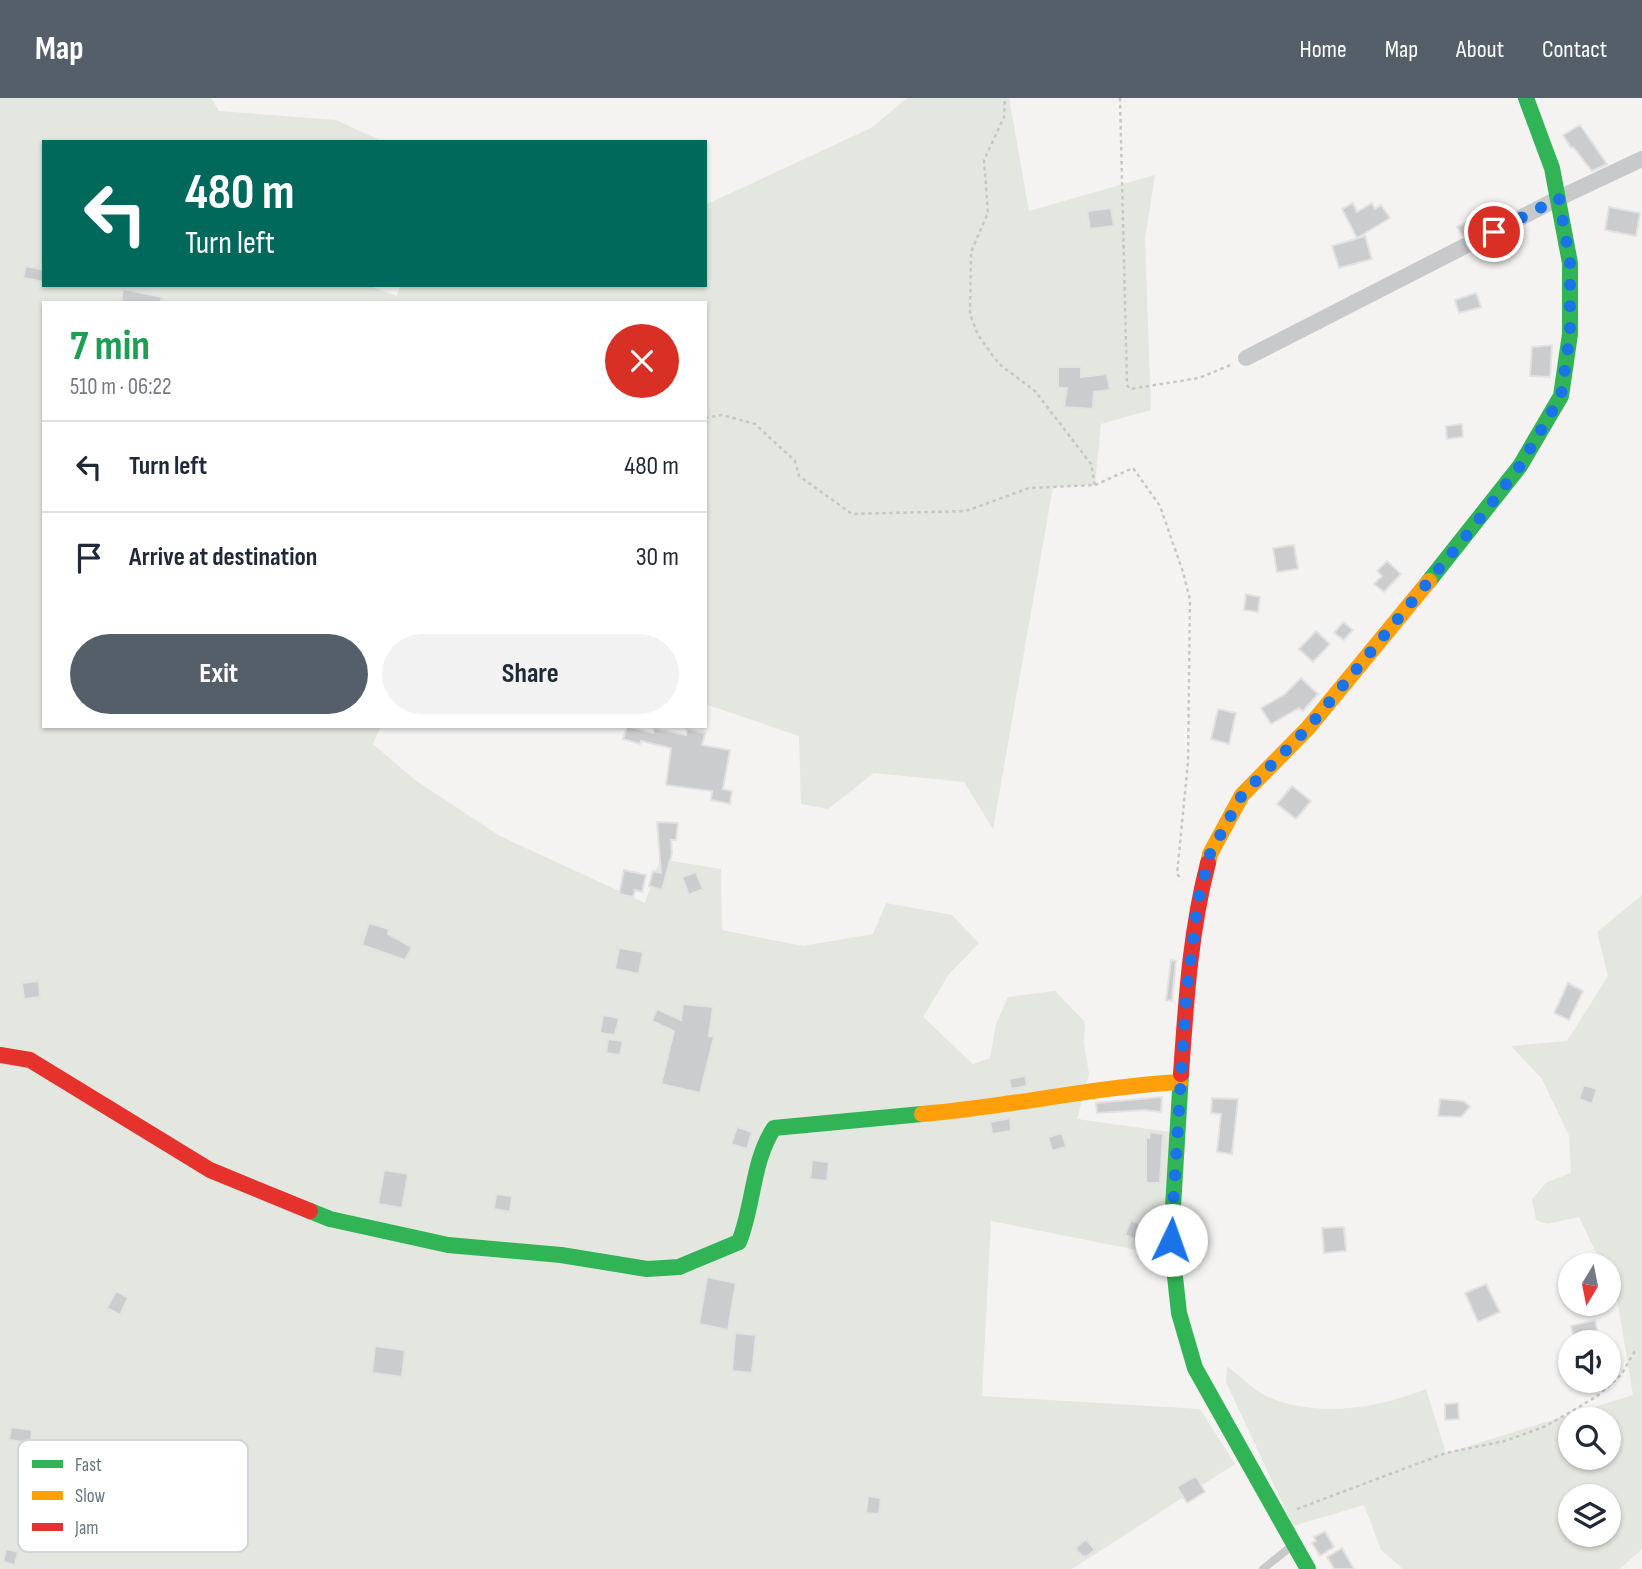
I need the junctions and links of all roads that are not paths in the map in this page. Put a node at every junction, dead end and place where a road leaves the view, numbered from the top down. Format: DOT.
graph roads {
  1 [pos="1525,98"];
  2 [pos="1642,159"];
  3 [pos="1559,198"];
  4 [pos="1246,358"];
  5 [pos="0,1055"];
  6 [pos="1180,1082"];
  7 [pos="1293,1545"];
  8 [pos="1263,1569"];
  9 [pos="1308,1569"];
  1 -- 3 [label="street"];
  2 -- 3 [label="street"];
  3 -- 4 [label="street"];
  3 -- 6 [label="street"];
  5 -- 6 [label="street"];
  6 -- 7 [label="street"];
  7 -- 8 [label="lane"];
  7 -- 9 [label="street"];
}
